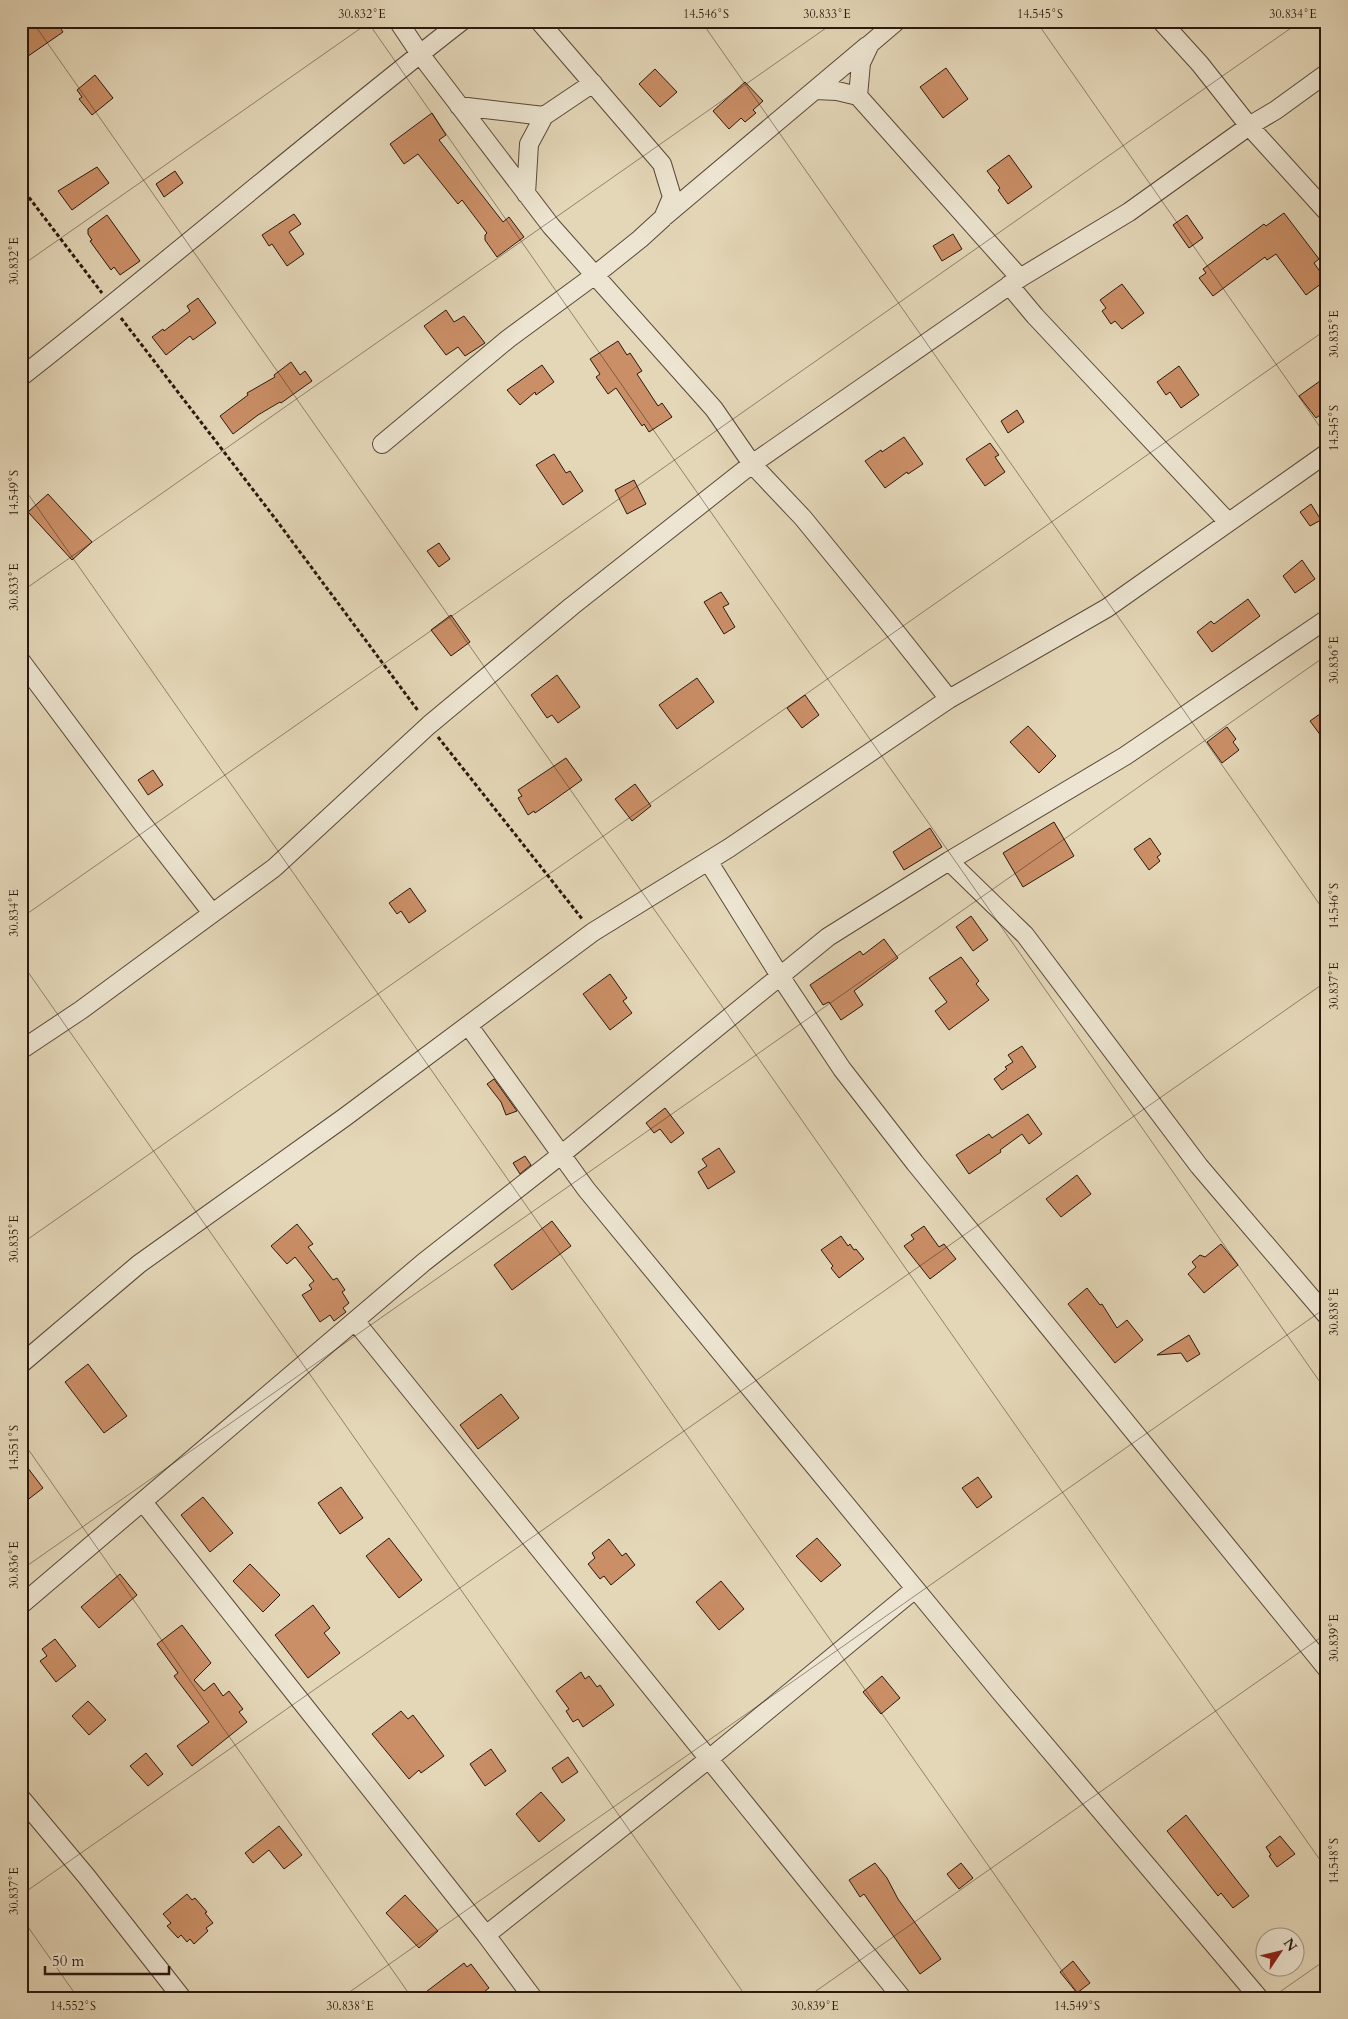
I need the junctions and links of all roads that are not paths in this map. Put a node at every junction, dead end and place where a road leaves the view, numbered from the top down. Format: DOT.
graph roads {
  1 [pos="398,21"];
  2 [pos="462,21"];
  3 [pos="539,21"];
  4 [pos="1161,21"];
  5 [pos="894,22"];
  6 [pos="870,44"];
  7 [pos="420,54"];
  8 [pos="1327,73"];
  9 [pos="593,83"];
  10 [pos="815,90"];
  11 [pos="858,96"];
  12 [pos="459,106"];
  13 [pos="544,116"];
  14 [pos="1249,126"];
  15 [pos="526,194"];
  16 [pos="1327,212"];
  17 [pos="663,218"];
  18 [pos="596,275"];
  19 [pos="1015,281"];
  20 [pos="21,376"];
  21 [pos="382,444"];
  22 [pos="1327,454"];
  23 [pos="752,464"];
  24 [pos="1228,522"];
  25 [pos="1327,618"];
  26 [pos="21,660"];
  27 [pos="949,699"];
  28 [pos="708,861"];
  29 [pos="949,861"];
  30 [pos="212,913"];
  31 [pos="780,976"];
  32 [pos="468,1025"];
  33 [pos="21,1050"];
  34 [pos="562,1154"];
  35 [pos="1327,1316"];
  36 [pos="355,1320"];
  37 [pos="21,1364"];
  38 [pos="143,1502"];
  39 [pos="915,1589"];
  40 [pos="21,1605"];
  41 [pos="1327,1669"];
  42 [pos="710,1758"];
  43 [pos="21,1798"];
  44 [pos="486,1935"];
  45 [pos="182,1998"];
  46 [pos="533,1998"];
  47 [pos="902,1998"];
  48 [pos="1259,1998"];
  1 -- 7 [label="street"];
  2 -- 7 [label="street"];
  3 -- 9 [label="street"];
  4 -- 14 [label="street"];
  5 -- 6 [label="street"];
  6 -- 10 [label="street"];
  6 -- 11 [label="street"];
  7 -- 12 [label="street"];
  7 -- 20 [label="street"];
  8 -- 14 [label="street"];
  9 -- 13 [label="street"];
  9 -- 17 [label="street"];
  10 -- 11 [label="street"];
  10 -- 17 [label="street"];
  11 -- 19 [label="street"];
  12 -- 13 [label="street"];
  12 -- 15 [label="street"];
  13 -- 15 [label="street"];
  14 -- 16 [label="street"];
  14 -- 19 [label="street"];
  15 -- 18 [label="street"];
  17 -- 18 [label="street"];
  18 -- 21 [label="street"];
  18 -- 23 [label="street"];
  19 -- 23 [label="street"];
  19 -- 24 [label="street"];
  22 -- 24 [label="street"];
  23 -- 27 [label="street"];
  23 -- 30 [label="street"];
  24 -- 27 [label="street"];
  25 -- 29 [label="street"];
  26 -- 30 [label="street"];
  27 -- 28 [label="street"];
  28 -- 31 [label="street"];
  28 -- 32 [label="street"];
  29 -- 31 [label="street"];
  29 -- 35 [label="street"];
  30 -- 33 [label="street"];
  31 -- 34 [label="street"];
  31 -- 41 [label="street"];
  32 -- 34 [label="street"];
  32 -- 37 [label="street"];
  34 -- 36 [label="street"];
  34 -- 39 [label="street"];
  36 -- 38 [label="street"];
  36 -- 42 [label="street"];
  38 -- 40 [label="street"];
  38 -- 44 [label="street"];
  39 -- 42 [label="street"];
  39 -- 48 [label="street"];
  42 -- 44 [label="street"];
  42 -- 47 [label="street"];
  43 -- 45 [label="street"];
  44 -- 46 [label="street"];
}
